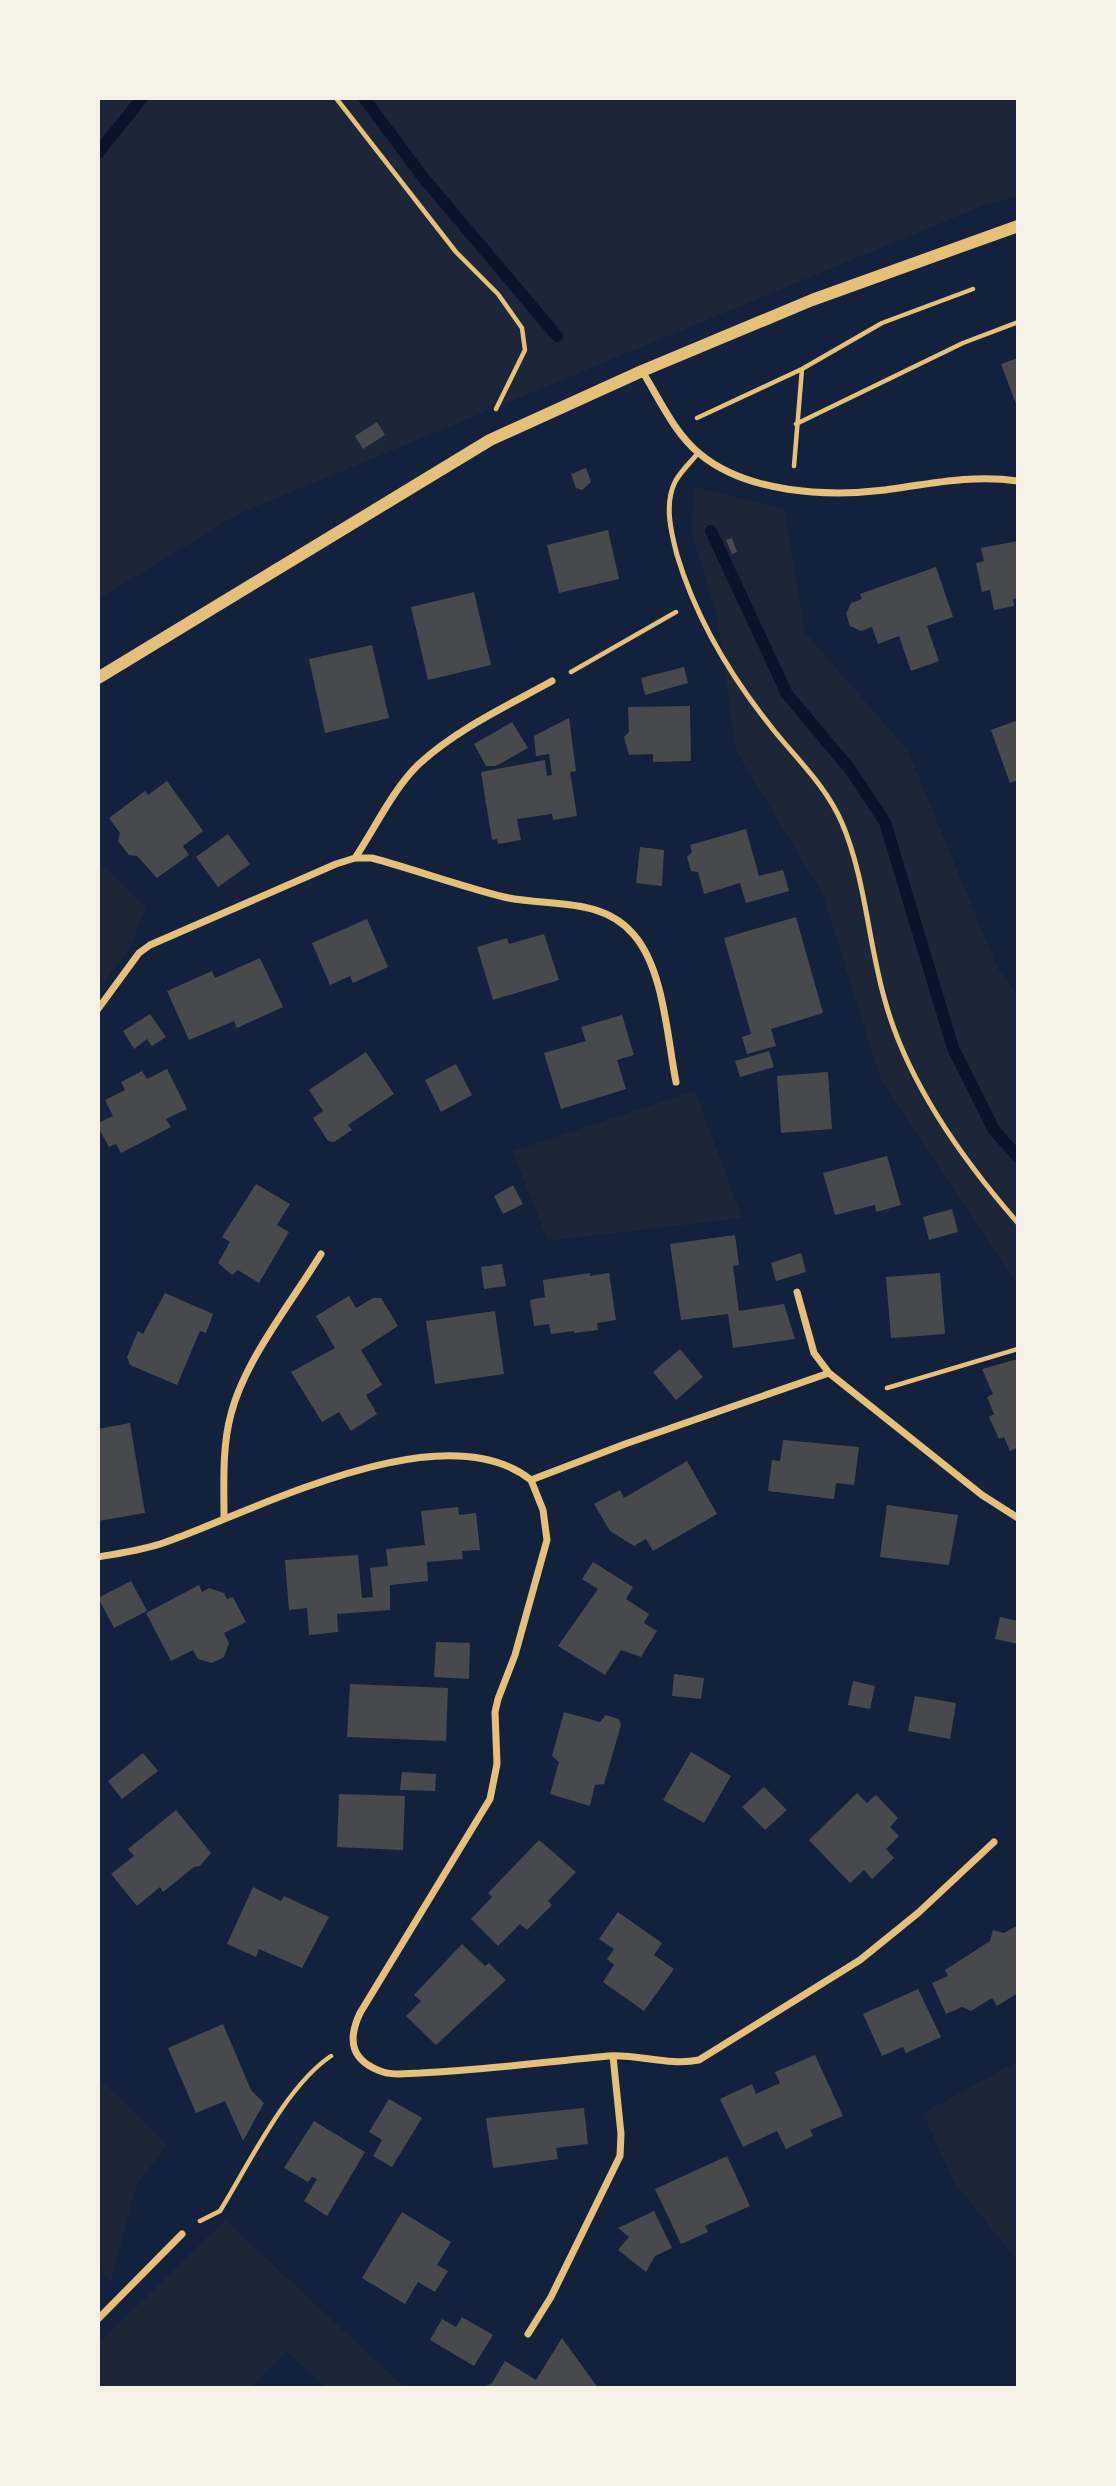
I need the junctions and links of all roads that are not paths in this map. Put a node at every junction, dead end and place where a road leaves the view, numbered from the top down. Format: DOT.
graph roads {
  1 [pos="1018,226"];
  2 [pos="642,371"];
  3 [pos="698,453"];
  4 [pos="1018,481"];
  5 [pos="98,678"];
  6 [pos="552,681"];
  7 [pos="355,858"];
  8 [pos="98,1009"];
  9 [pos="676,1082"];
  10 [pos="1018,1223"];
  11 [pos="321,1254"];
  12 [pos="797,1292"];
  13 [pos="829,1373"];
  14 [pos="531,1480"];
  15 [pos="224,1517"];
  16 [pos="1018,1518"];
  17 [pos="98,1557"];
  18 [pos="994,1842"];
  19 [pos="613,2056"];
  20 [pos="182,2234"];
  21 [pos="98,2319"];
  22 [pos="528,2334"];
  1 -- 2 [label="street"];
  2 -- 3 [label="street"];
  2 -- 5 [label="street"];
  3 -- 4 [label="street"];
  3 -- 10 [label="lane"];
  6 -- 7 [label="street"];
  7 -- 8 [label="street"];
  7 -- 9 [label="street"];
  11 -- 15 [label="street"];
  12 -- 13 [label="street"];
  13 -- 14 [label="street"];
  13 -- 16 [label="street"];
  14 -- 15 [label="street"];
  14 -- 19 [label="street"];
  15 -- 17 [label="street"];
  18 -- 19 [label="street"];
  19 -- 22 [label="street"];
  20 -- 21 [label="street"];
}
